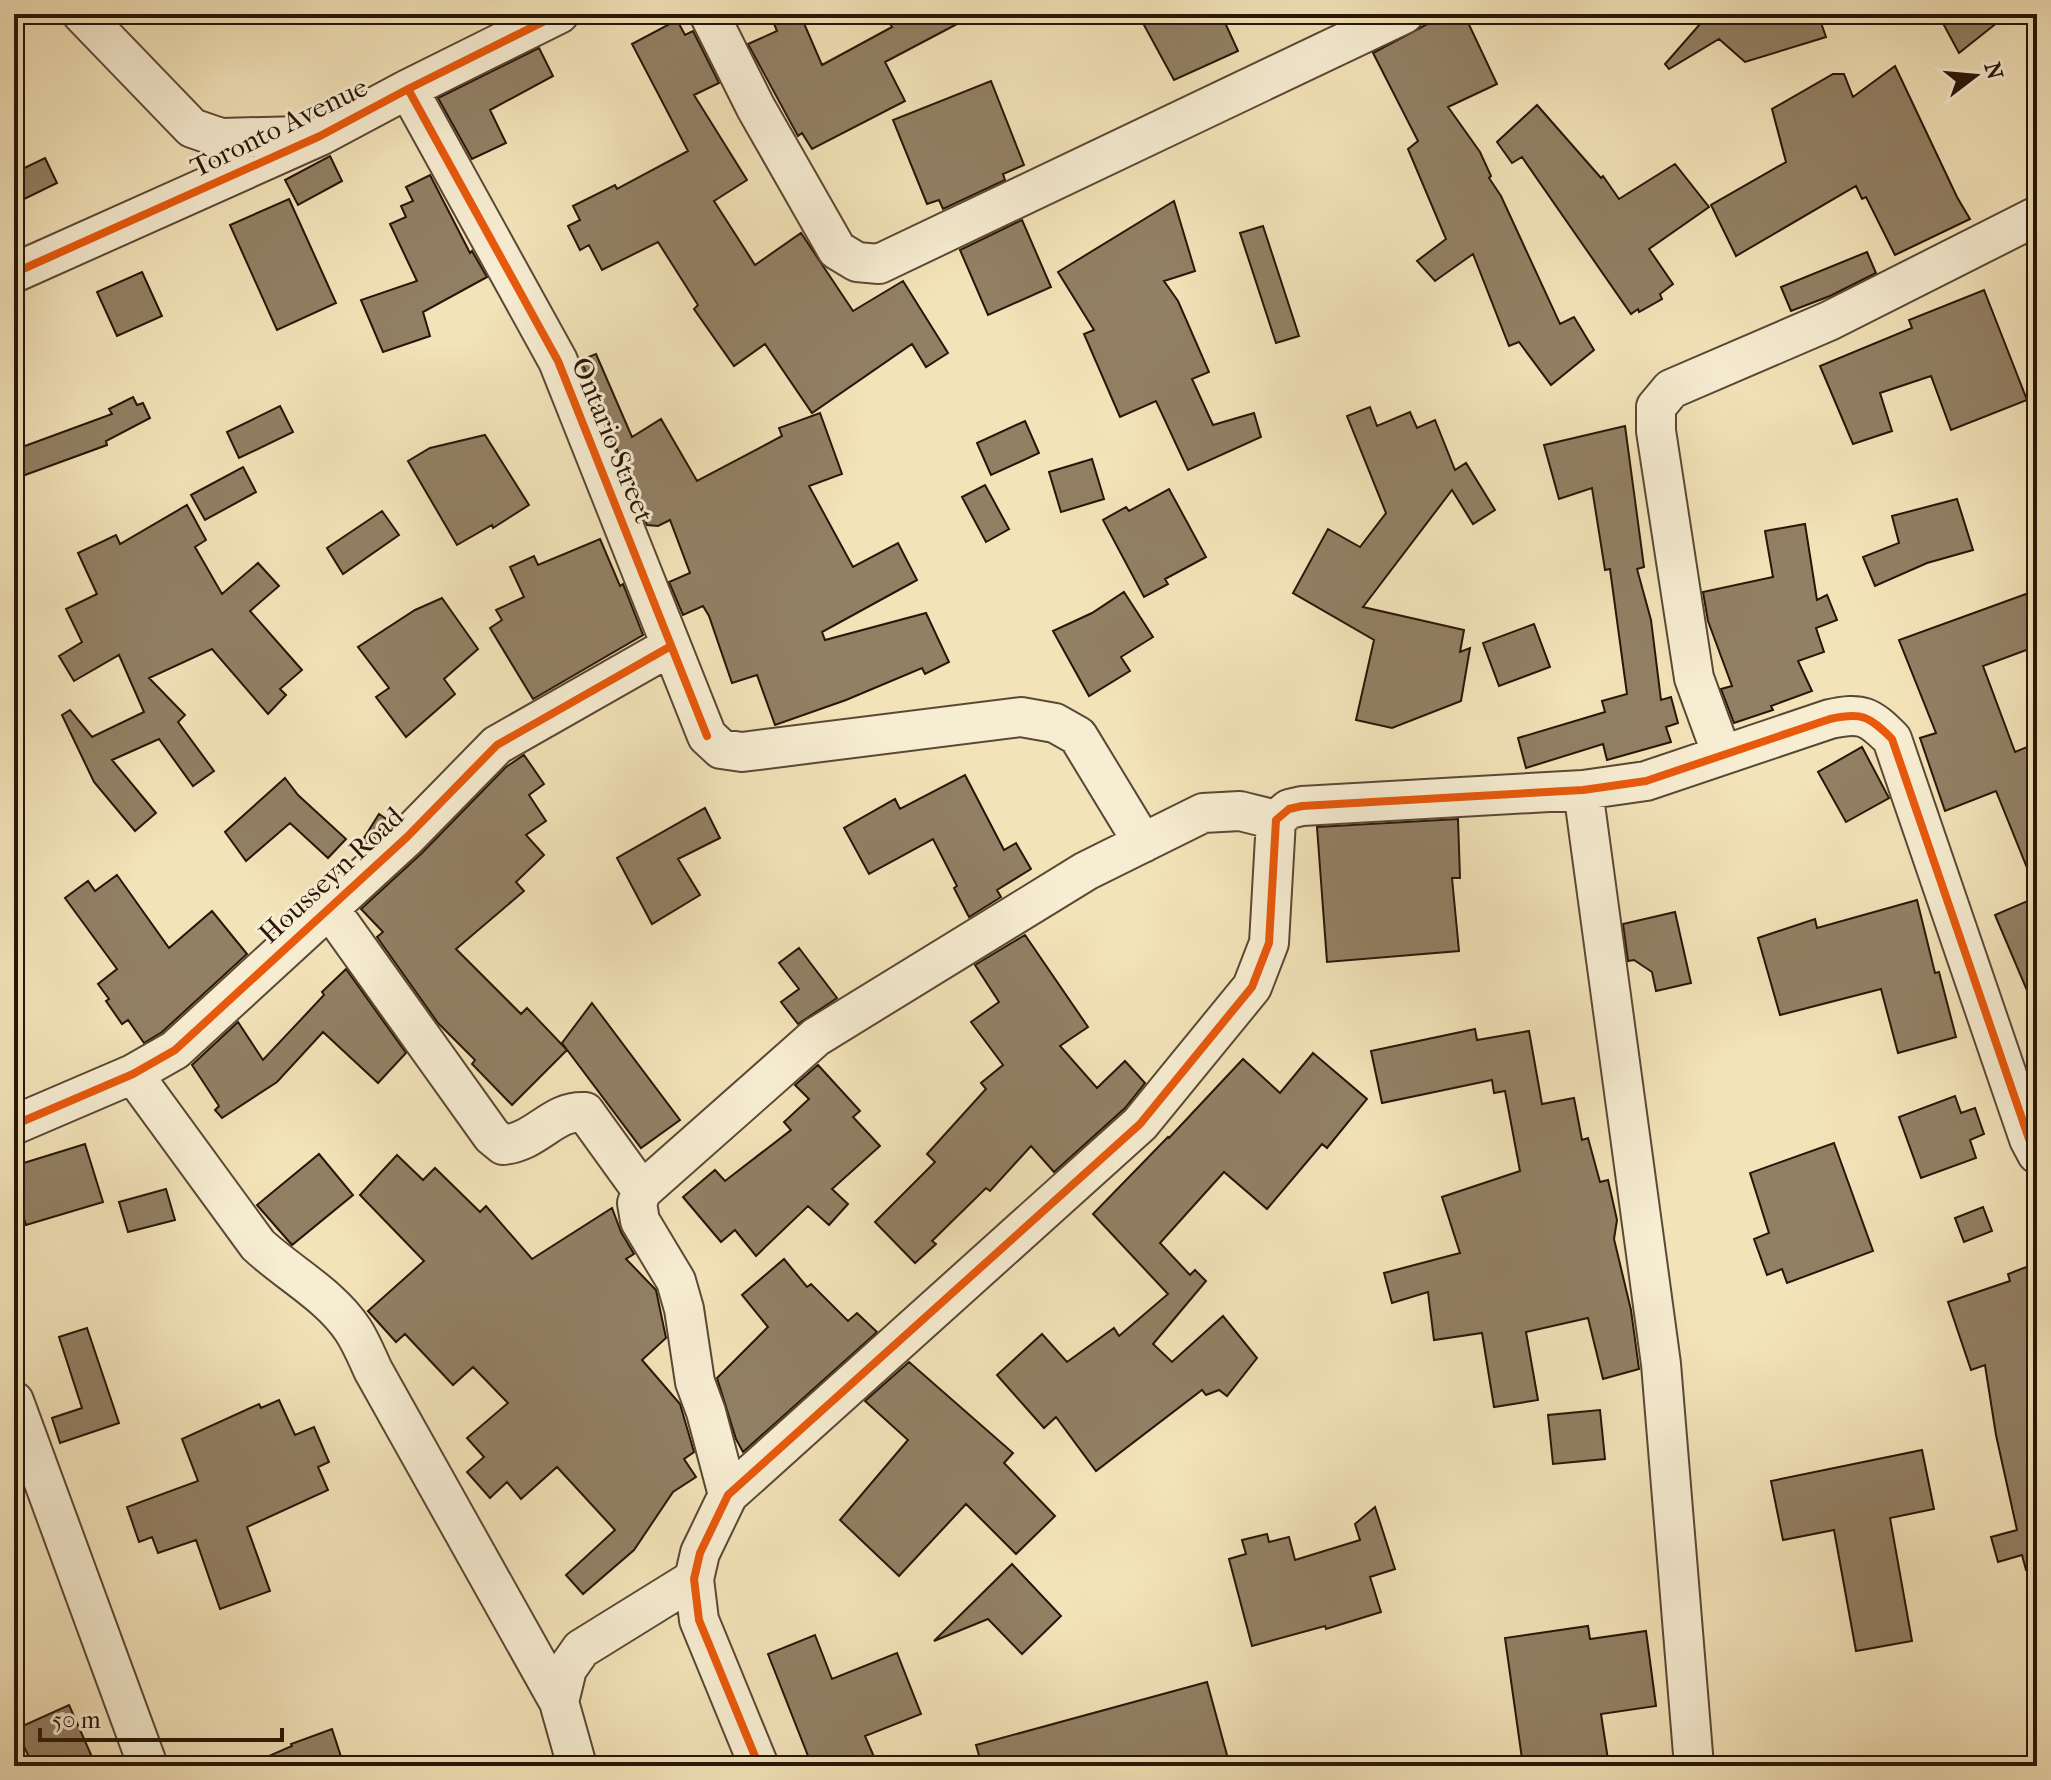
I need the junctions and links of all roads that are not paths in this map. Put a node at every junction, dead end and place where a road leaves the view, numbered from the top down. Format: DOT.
graph roads {
  1 [pos="82,14"];
  2 [pos="559,14"];
  3 [pos="709,14"];
  4 [pos="1404,14"];
  5 [pos="408,89"];
  6 [pos="320,136"];
  7 [pos="2037,216"];
  8 [pos="14,273"];
  9 [pos="671,646"];
  10 [pos="1722,755"];
  11 [pos="1583,790"];
  12 [pos="1276,820"];
  13 [pos="1143,843"];
  14 [pos="329,908"];
  15 [pos="133,1074"];
  16 [pos="14,1125"];
  17 [pos="2034,1143"];
  18 [pos="642,1191"];
  19 [pos="14,1401"];
  20 [pos="728,1495"];
  21 [pos="694,1579"];
  22 [pos="559,1702"];
  23 [pos="148,1766"];
  24 [pos="577,1766"];
  25 [pos="759,1766"];
  26 [pos="1694,1766"];
  1 -- 6 [label="street"];
  2 -- 5 [label="street, Toronto Avenue"];
  3 -- 4 [label="street"];
  5 -- 6 [label="street, Toronto Avenue"];
  5 -- 9 [label="street, Ontario Street"];
  6 -- 8 [label="street, Toronto Avenue"];
  7 -- 10 [label="street"];
  9 -- 13 [label="street, Ontario Street"];
  9 -- 14 [label="street, Housseyn Road"];
  10 -- 11 [label="street"];
  10 -- 17 [label="street"];
  11 -- 12 [label="street"];
  11 -- 26 [label="street"];
  12 -- 13 [label="street"];
  12 -- 20 [label="street"];
  13 -- 18 [label="street"];
  14 -- 15 [label="street, Housseyn Road"];
  14 -- 18 [label="street"];
  15 -- 16 [label="street, Housseyn Road"];
  15 -- 22 [label="street"];
  18 -- 20 [label="street"];
  19 -- 23 [label="street"];
  20 -- 21 [label="street"];
  21 -- 22 [label="street"];
  21 -- 25 [label="street"];
  22 -- 24 [label="street"];
}
